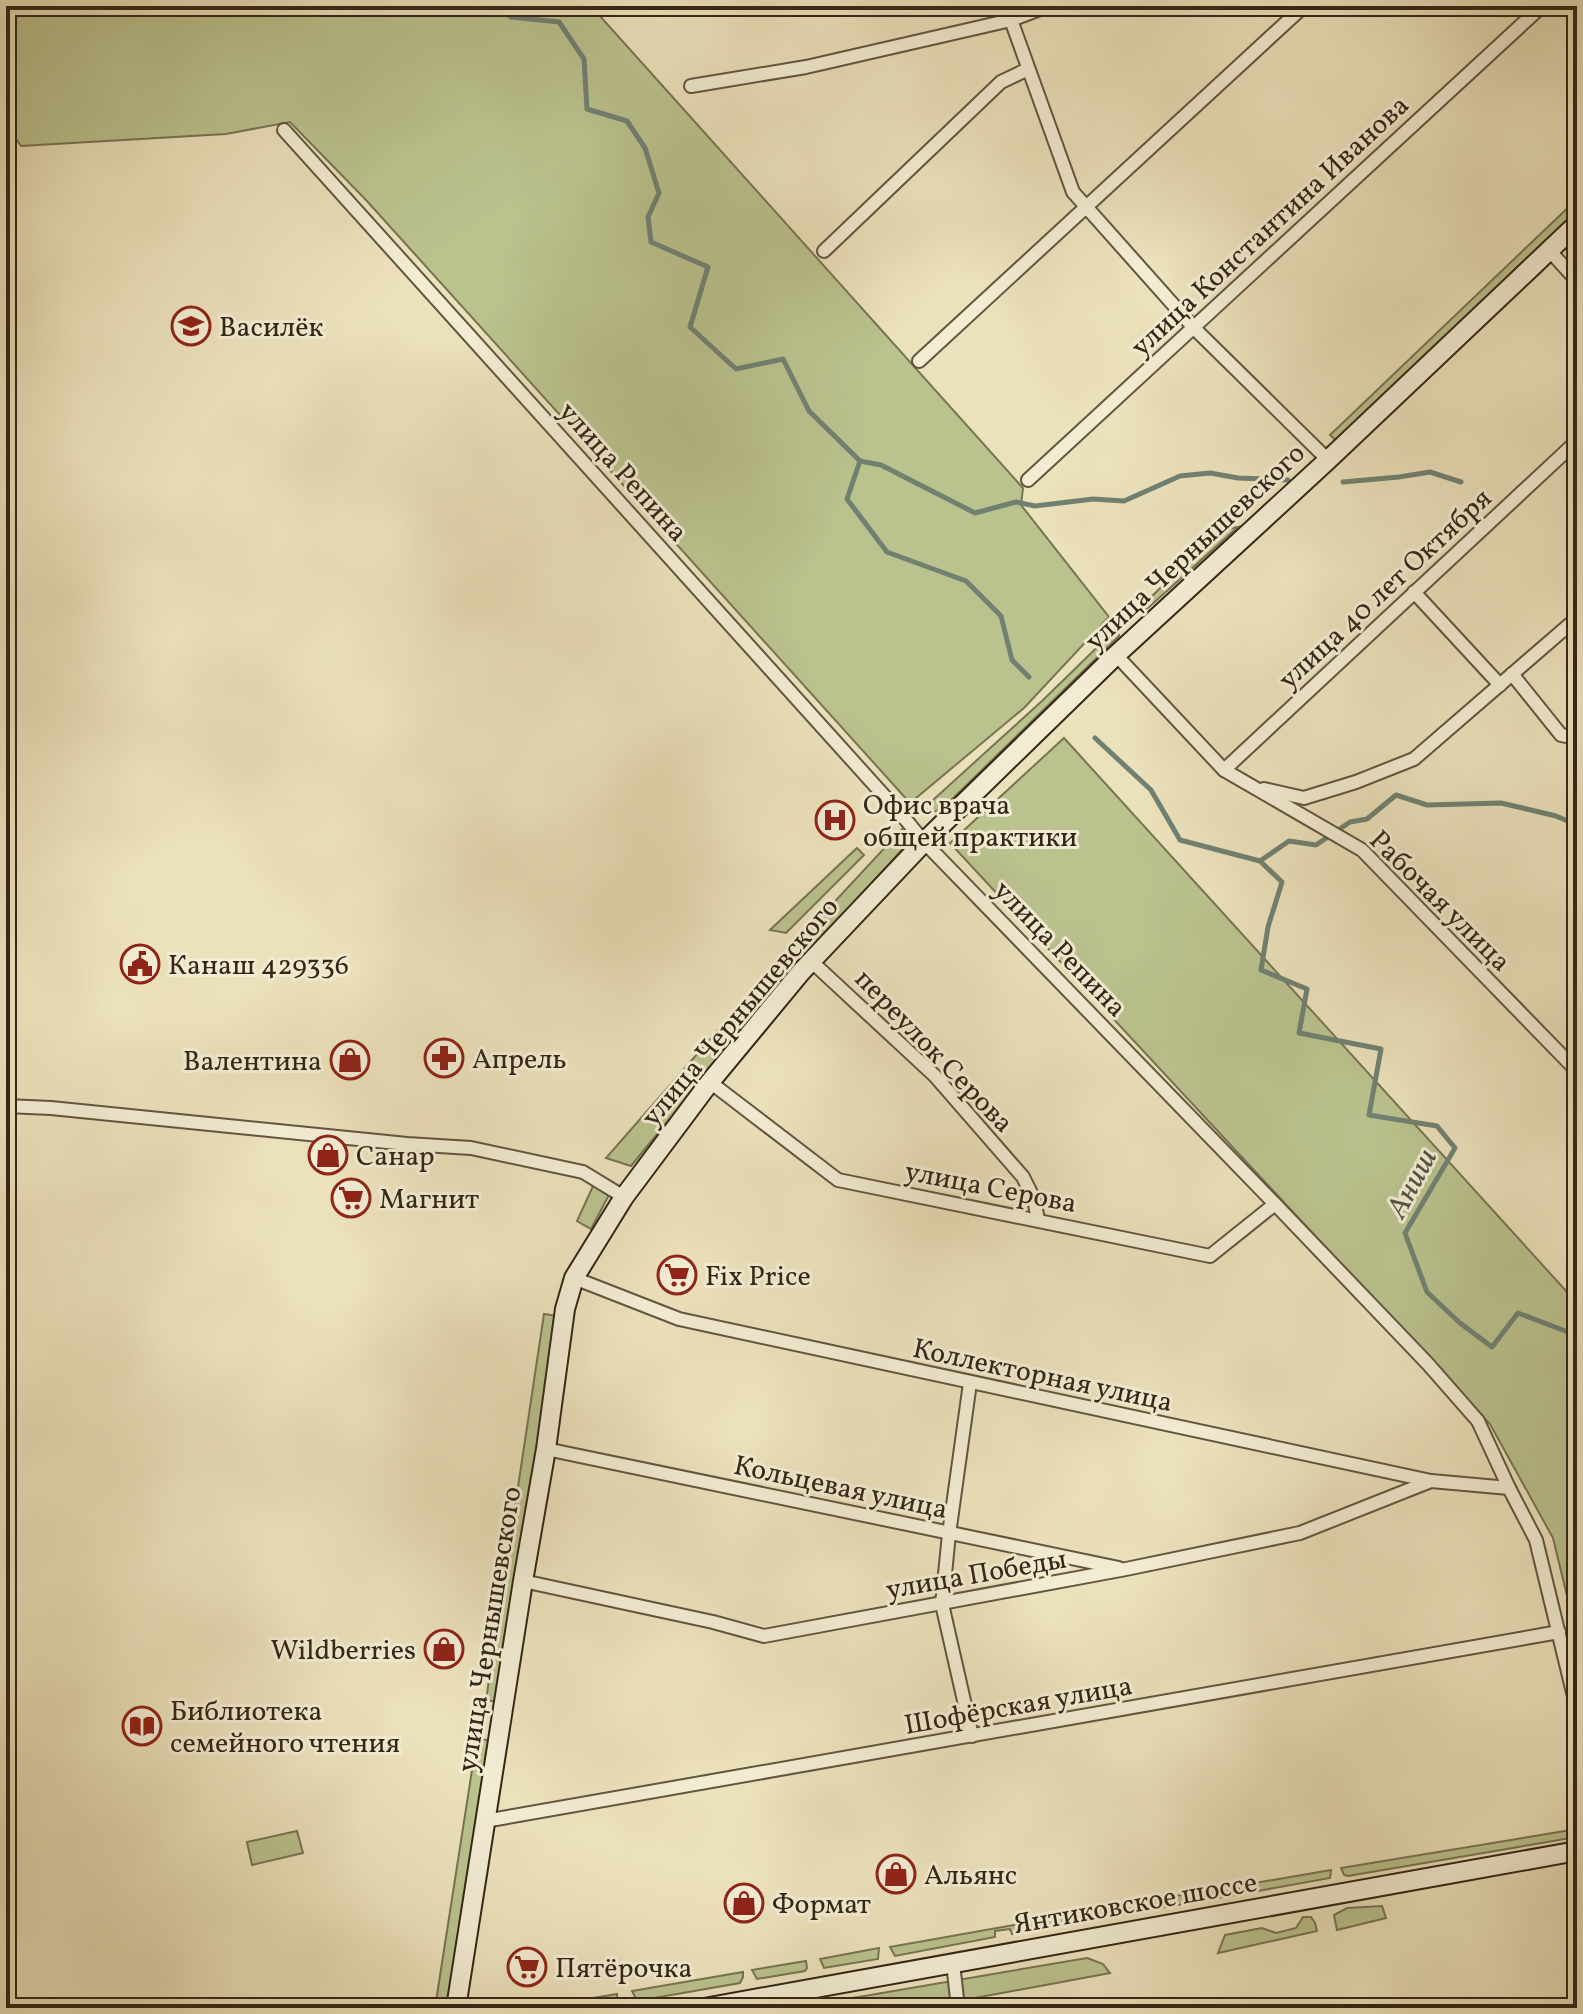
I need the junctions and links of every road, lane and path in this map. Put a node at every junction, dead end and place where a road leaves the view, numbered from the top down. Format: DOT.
graph roads {
  1 [pos="1006,6"];
  2 [pos="1048,6"];
  3 [pos="1304,6"];
  4 [pos="1542,6"];
  5 [pos="1011,20"];
  6 [pos="1028,69"];
  7 [pos="691,86"];
  8 [pos="284,130"];
  9 [pos="1086,207"];
  10 [pos="1577,224"];
  11 [pos="1549,250"];
  12 [pos="824,251"];
  13 [pos="1577,281"];
  14 [pos="1194,328"];
  15 [pos="919,361"];
  16 [pos="1577,441"];
  17 [pos="1328,460"];
  18 [pos="1028,480"];
  19 [pos="1414,592"];
  20 [pos="1577,618"];
  21 [pos="1116,655"];
  22 [pos="1512,674"];
  23 [pos="1500,685"];
  24 [pos="1577,738"];
  25 [pos="1224,770"];
  26 [pos="1251,787"];
  27 [pos="924,842"];
  28 [pos="811,961"];
  29 [pos="1577,1071"];
  30 [pos="710,1082"];
  31 [pos="6,1106"];
  32 [pos="624,1197"];
  33 [pos="1275,1204"];
  34 [pos="1038,1220"];
  35 [pos="574,1278"];
  36 [pos="970,1383"];
  37 [pos="546,1449"];
  38 [pos="1431,1481"];
  39 [pos="1509,1488"];
  40 [pos="949,1534"];
  41 [pos="1126,1569"];
  42 [pos="523,1581"];
  43 [pos="942,1604"];
  44 [pos="1559,1632"];
  45 [pos="1577,1709"];
  46 [pos="972,1736"];
  47 [pos="485,1821"];
  48 [pos="1577,1851"];
  49 [pos="953,1963"];
  50 [pos="456,2008"];
  51 [pos="709,2008"];
  52 [pos="958,2008"];
  1 -- 5 [label="street"];
  2 -- 5 [label="street"];
  3 -- 9 [label="street"];
  4 -- 14 [label="street, улица Константина Иванова"];
  5 -- 6 [label="street"];
  5 -- 7 [label="street"];
  6 -- 9 [label="street"];
  6 -- 12 [label="street"];
  8 -- 27 [label="street, улица Репина"];
  9 -- 14 [label="street"];
  9 -- 15 [label="street"];
  10 -- 11 [label="street, улица Чернышевского"];
  11 -- 13 [label="street"];
  11 -- 17 [label="street, улица Чернышевского"];
  14 -- 17 [label="street"];
  14 -- 18 [label="street, улица Константина Иванова"];
  16 -- 19 [label="street, улица 40 лет Октября"];
  17 -- 21 [label="street, улица Чернышевского"];
  19 -- 23 [label="street"];
  19 -- 25 [label="street, улица 40 лет Октября"];
  20 -- 22 [label="street"];
  21 -- 25 [label="street, Рабочая улица"];
  21 -- 27 [label="street, улица Чернышевского"];
  22 -- 23 [label="street"];
  22 -- 24 [label="street"];
  23 -- 26 [label="street"];
  25 -- 26 [label="street, Рабочая улица"];
  26 -- 29 [label="street, Рабочая улица"];
  27 -- 28 [label="street, улица Чернышевского"];
  27 -- 33 [label="street, улица Репина"];
  28 -- 30 [label="street, улица Чернышевского"];
  28 -- 34 [label="street, переулок Серова"];
  30 -- 32 [label="street, улица Чернышевского"];
  30 -- 34 [label="street, улица Серова"];
  31 -- 32 [label="street"];
  32 -- 35 [label="street, улица Чернышевского"];
  33 -- 34 [label="street, улица Серова"];
  33 -- 39 [label="street, улица Репина"];
  35 -- 36 [label="street, Коллекторная улица"];
  35 -- 37 [label="street, улица Чернышевского"];
  36 -- 38 [label="street, Коллекторная улица"];
  36 -- 40 [label="street"];
  37 -- 40 [label="street, Кольцевая улица"];
  37 -- 42 [label="street, улица Чернышевского"];
  38 -- 39 [label="street, Коллекторная улица"];
  38 -- 41 [label="street, улица Победы"];
  39 -- 44 [label="street, улица Репина"];
  40 -- 41 [label="street, Кольцевая улица"];
  40 -- 43 [label="street"];
  41 -- 43 [label="street, улица Победы"];
  42 -- 43 [label="street, улица Победы"];
  42 -- 47 [label="street, улица Чернышевского"];
  43 -- 46 [label="street"];
  44 -- 45 [label="street, улица Репина"];
  44 -- 46 [label="street, Шофёрская улица"];
  46 -- 47 [label="street, Шофёрская улица"];
  47 -- 50 [label="street, улица Чернышевского"];
  48 -- 49 [label="street, Янтиковское шоссе"];
  49 -- 51 [label="street, Янтиковское шоссе"];
  49 -- 52 [label="street"];
}
